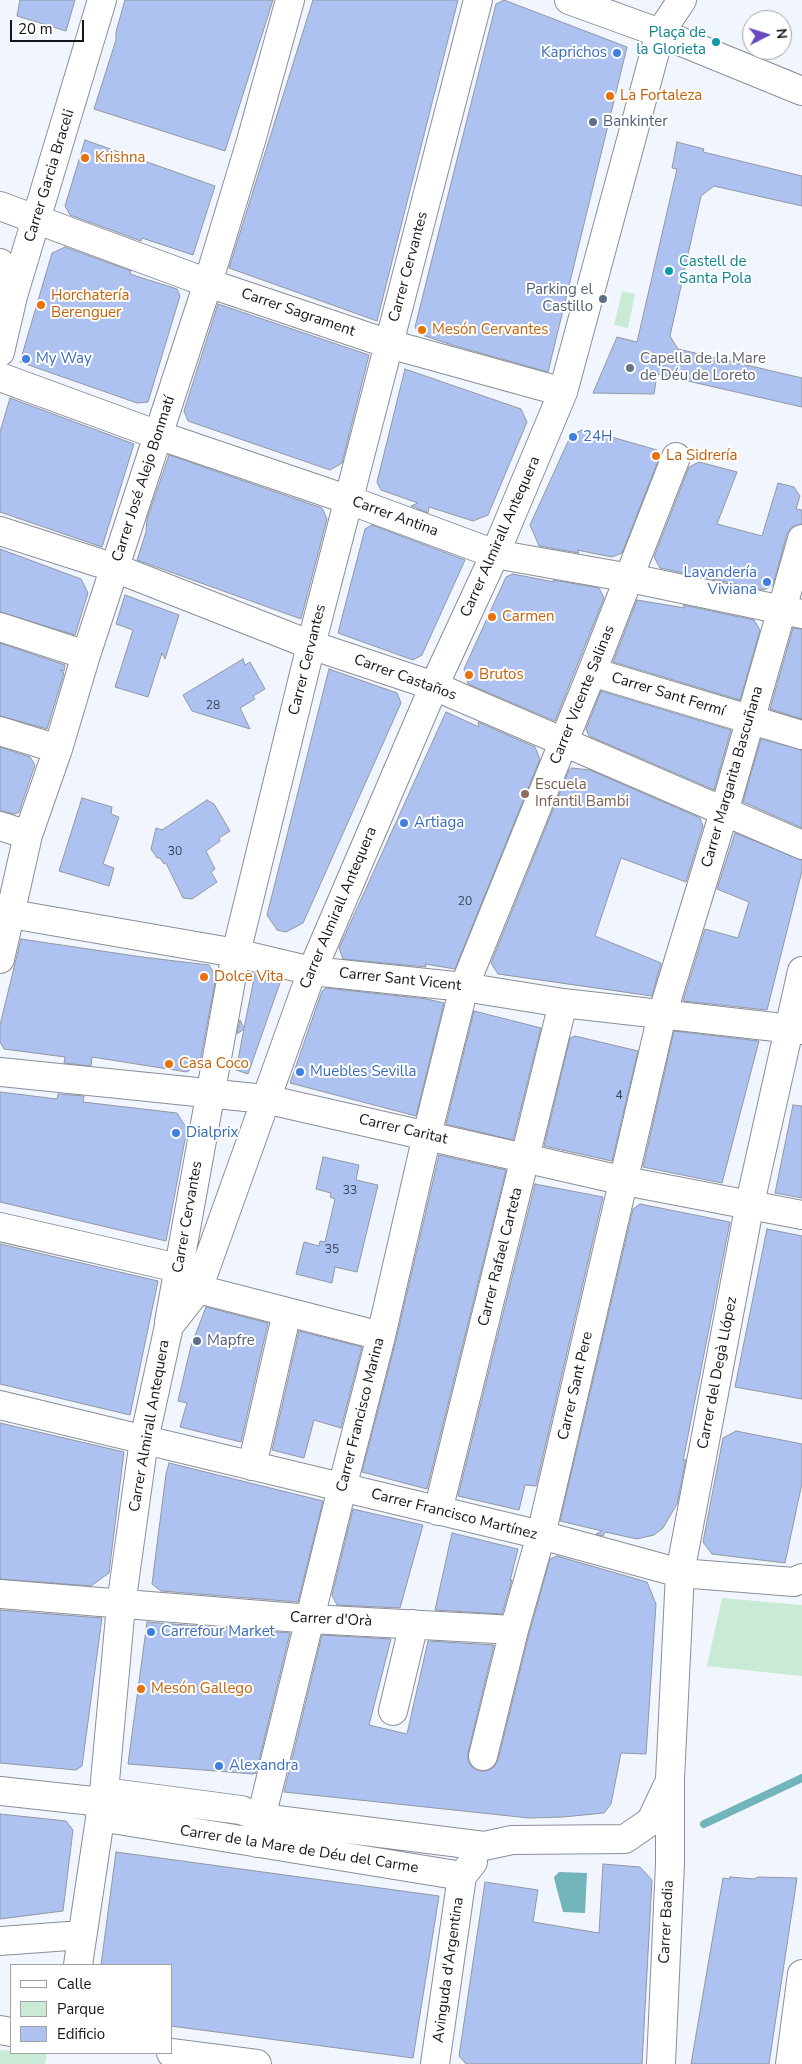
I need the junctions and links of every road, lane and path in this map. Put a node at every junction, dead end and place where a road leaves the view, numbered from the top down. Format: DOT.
graph roads {
  1 [pos="102,0"];
  2 [pos="290,0"];
  3 [pos="478,0"];
  4 [pos="569,0"];
  5 [pos="682,0"];
  6 [pos="660,33"];
  7 [pos="802,91"];
  8 [pos="0,206"];
  9 [pos="37,220"];
  10 [pos="0,263"];
  11 [pos="208,283"];
  12 [pos="13,296"];
  13 [pos="603,299"];
  14 [pos="389,344"];
  15 [pos="0,352"];
  16 [pos="0,377"];
  17 [pos="563,392"];
  18 [pos="158,435"];
  19 [pos="676,457"];
  20 [pos="349,500"];
  21 [pos="0,531"];
  22 [pos="802,539"];
  23 [pos="495,554"];
  24 [pos="115,568"];
  25 [pos="630,578"];
  26 [pos="791,612"];
  27 [pos="0,627"];
  28 [pos="311,645"];
  29 [pos="86,655"];
  30 [pos="592,672"];
  31 [pos="434,686"];
  32 [pos="750,720"];
  33 [pos="0,730"];
  34 [pos="802,735"];
  35 [pos="563,743"];
  36 [pos="58,749"];
  37 [pos="724,812"];
  38 [pos="0,826"];
  39 [pos="28,834"];
  40 [pos="802,845"];
  41 [pos="5,913"];
  42 [pos="236,954"];
  43 [pos="0,959"];
  44 [pos="312,971"];
  45 [pos="802,971"];
  46 [pos="464,987"];
  47 [pos="563,1004"];
  48 [pos="662,1015"];
  49 [pos="795,1029"];
  50 [pos="0,1072"];
  51 [pos="210,1094"];
  52 [pos="265,1099"];
  53 [pos="427,1135"];
  54 [pos="525,1158"];
  55 [pos="625,1181"];
  56 [pos="750,1203"];
  57 [pos="802,1215"];
  58 [pos="0,1227"];
  59 [pos="165,1265"];
  60 [pos="198,1289"];
  61 [pos="287,1312"];
  62 [pos="168,1326"];
  63 [pos="381,1336"];
  64 [pos="0,1405"];
  65 [pos="144,1440"];
  66 [pos="252,1466"];
  67 [pos="342,1488"];
  68 [pos="438,1511"];
  69 [pos="541,1536"];
  70 [pos="680,1573"];
  71 [pos="798,1580"];
  72 [pos="0,1594"];
  73 [pos="121,1605"];
  74 [pos="311,1619"];
  75 [pos="412,1624"];
  76 [pos="514,1630"];
  77 [pos="393,1712"];
  78 [pos="483,1756"];
  79 [pos="670,1779"];
  80 [pos="0,1791"];
  81 [pos="102,1804"];
  82 [pos="259,1830"];
  83 [pos="625,1839"];
  84 [pos="484,1846"];
  85 [pos="670,1863"];
  86 [pos="462,1876"];
  87 [pos="82,1935"];
  88 [pos="0,1941"];
  89 [pos="78,1964"];
  90 [pos="802,1974"];
  91 [pos="172,2052"];
  92 [pos="257,2064"];
  93 [pos="435,2064"];
  94 [pos="661,2064"];
  95 [pos="790,2064"];
  1 -- 9 [label="street, Carrer Garcia Braceli"];
  2 -- 11 [label="street, Carrer José Alejo Bonmatí"];
  3 -- 14 [label="street, Carrer Cervantes"];
  4 -- 6 [label="street"];
  5 -- 6 [label="street"];
  6 -- 7 [label="street"];
  6 -- 17 [label="street, Carrer Almirall Antequera"];
  8 -- 9 [label="street, Carrer Sagrament"];
  9 -- 11 [label="street, Carrer Sagrament"];
  9 -- 12 [label="street, Carrer Garcia Braceli"];
  10 -- 12 [label="street"];
  11 -- 14 [label="street, Carrer Sagrament"];
  11 -- 18 [label="street, Carrer José Alejo Bonmatí"];
  12 -- 15 [label="street, Carrer Garcia Braceli"];
  13 -- 17 [label="street"];
  14 -- 17 [label="street, Carrer Sagrament"];
  14 -- 20 [label="street, Carrer Cervantes"];
  16 -- 18 [label="street, Carrer Antina"];
  17 -- 23 [label="street, Carrer Almirall Antequera"];
  18 -- 20 [label="street, Carrer Antina"];
  18 -- 24 [label="street, Carrer José Alejo Bonmatí"];
  19 -- 25 [label="street, Carrer Vicente Salinas"];
  20 -- 23 [label="street, Carrer Antina"];
  20 -- 28 [label="street, Carrer Cervantes"];
  21 -- 24 [label="street, Carrer Castaños"];
  22 -- 26 [label="street, Carrer Margarita Bascuñana"];
  23 -- 25 [label="street, Carrer Antina"];
  23 -- 31 [label="street, Carrer Almirall Antequera"];
  24 -- 28 [label="street, Carrer Castaños"];
  24 -- 29 [label="street, Carrer José Alejo Bonmatí"];
  25 -- 26 [label="street, Carrer Antina"];
  25 -- 30 [label="street, Carrer Vicente Salinas"];
  26 -- 32 [label="street, Carrer Margarita Bascuñana"];
  27 -- 29 [label="street"];
  28 -- 31 [label="street, Carrer Castaños"];
  28 -- 42 [label="street, Carrer Cervantes"];
  29 -- 36 [label="street, Carrer José Alejo Bonmatí"];
  30 -- 32 [label="street, Carrer Sant Fermí"];
  30 -- 35 [label="street, Carrer Vicente Salinas"];
  31 -- 35 [label="street, Carrer Castaños"];
  31 -- 44 [label="street, Carrer Almirall Antequera"];
  32 -- 34 [label="street, Carrer Sant Fermí"];
  32 -- 37 [label="street, Carrer Margarita Bascuñana"];
  33 -- 36 [label="street"];
  35 -- 37 [label="street, Carrer Castaños"];
  35 -- 46 [label="street, Carrer Vicente Salinas"];
  36 -- 39 [label="street, Carrer José Alejo Bonmatí"];
  37 -- 40 [label="street, Carrer Castaños"];
  37 -- 48 [label="street, Carrer Margarita Bascuñana"];
  38 -- 39 [label="street"];
  39 -- 41 [label="street, Carrer José Alejo Bonmatí"];
  41 -- 42 [label="street, Carrer Sant Vicent"];
  41 -- 43 [label="street, Carrer José Alejo Bonmatí"];
  42 -- 44 [label="street, Carrer Sant Vicent"];
  42 -- 51 [label="street, Carrer Cervantes"];
  44 -- 46 [label="street, Carrer Sant Vicent"];
  44 -- 52 [label="street, Carrer Almirall Antequera"];
  45 -- 49 [label="street, Carrer del Degà Llópez"];
  46 -- 47 [label="street, Carrer Sant Vicent"];
  46 -- 53 [label="street, Carrer Francisco Marina"];
  47 -- 48 [label="street, Carrer Sant Vicent"];
  47 -- 54 [label="street, Carrer Rafael Carteta"];
  48 -- 49 [label="street, Carrer Sant Vicent"];
  48 -- 55 [label="street, Carrer Sant Pere"];
  49 -- 56 [label="street, Carrer del Degà Llópez"];
  50 -- 51 [label="street, Carrer Caritat"];
  51 -- 52 [label="street, Carrer Caritat"];
  51 -- 62 [label="street, Carrer Cervantes"];
  52 -- 53 [label="street, Carrer Caritat"];
  52 -- 60 [label="street, Carrer Almirall Antequera"];
  53 -- 54 [label="street, Carrer Caritat"];
  53 -- 63 [label="street, Carrer Francisco Marina"];
  54 -- 55 [label="street, Carrer Caritat"];
  54 -- 68 [label="street, Carrer Rafael Carteta"];
  55 -- 56 [label="street, Carrer Caritat"];
  55 -- 69 [label="street, Carrer Sant Pere"];
  56 -- 57 [label="street, Carrer Caritat"];
  56 -- 70 [label="street, Carrer del Degà Llópez"];
  58 -- 59 [label="street"];
  60 -- 61 [label="street"];
  60 -- 62 [label="street, Carrer Almirall Antequera"];
  61 -- 63 [label="street"];
  61 -- 66 [label="street"];
  62 -- 65 [label="street, Carrer Almirall Antequera"];
  63 -- 67 [label="street, Carrer Francisco Marina"];
  64 -- 65 [label="street, Carrer Francisco Martínez"];
  65 -- 66 [label="street, Carrer Francisco Martínez"];
  65 -- 73 [label="street, Carrer Almirall Antequera"];
  66 -- 67 [label="street, Carrer Francisco Martínez"];
  67 -- 68 [label="street, Carrer Francisco Martínez"];
  67 -- 74 [label="street, Carrer Francisco Marina"];
  68 -- 69 [label="street, Carrer Francisco Martínez"];
  69 -- 70 [label="street, Carrer Francisco Martínez"];
  69 -- 76 [label="street, Carrer Sant Pere"];
  70 -- 71 [label="street, Carrer Francisco Martínez"];
  70 -- 79 [label="street, Carrer del Degà Llópez"];
  72 -- 73 [label="street, Carrer d'Orà"];
  73 -- 74 [label="street, Carrer d'Orà"];
  73 -- 81 [label="street, Carrer Almirall Antequera"];
  74 -- 75 [label="street, Carrer d'Orà"];
  74 -- 82 [label="street, Carrer Francisco Marina"];
  75 -- 76 [label="street, Carrer d'Orà"];
  75 -- 77 [label="street"];
  76 -- 78 [label="street, Carrer Sant Pere"];
  79 -- 83 [label="street"];
  79 -- 85 [label="street, Carrer Badia"];
  80 -- 81 [label="street, Carrer de la Mare de Déu del Carme"];
  81 -- 82 [label="street, Carrer de la Mare de Déu del Carme"];
  81 -- 87 [label="street, Carrer Almirall Antequera"];
  82 -- 84 [label="street, Carrer de la Mare de Déu del Carme"];
  82 -- 86 [label="street, Carrer de la Mare de Déu del Carme"];
  83 -- 84 [label="street, Carrer de la Mare de Déu del Carme"];
  83 -- 85 [label="street, Carrer de la Mare de Déu del Carme"];
  84 -- 86 [label="street"];
  85 -- 94 [label="street, Carrer Badia"];
  86 -- 93 [label="street, Avinguda d'Argentina"];
  87 -- 88 [label="street"];
  87 -- 89 [label="street, Carrer Almirall Antequera"];
  90 -- 95 [label="street"];
  91 -- 92 [label="street"];
}
